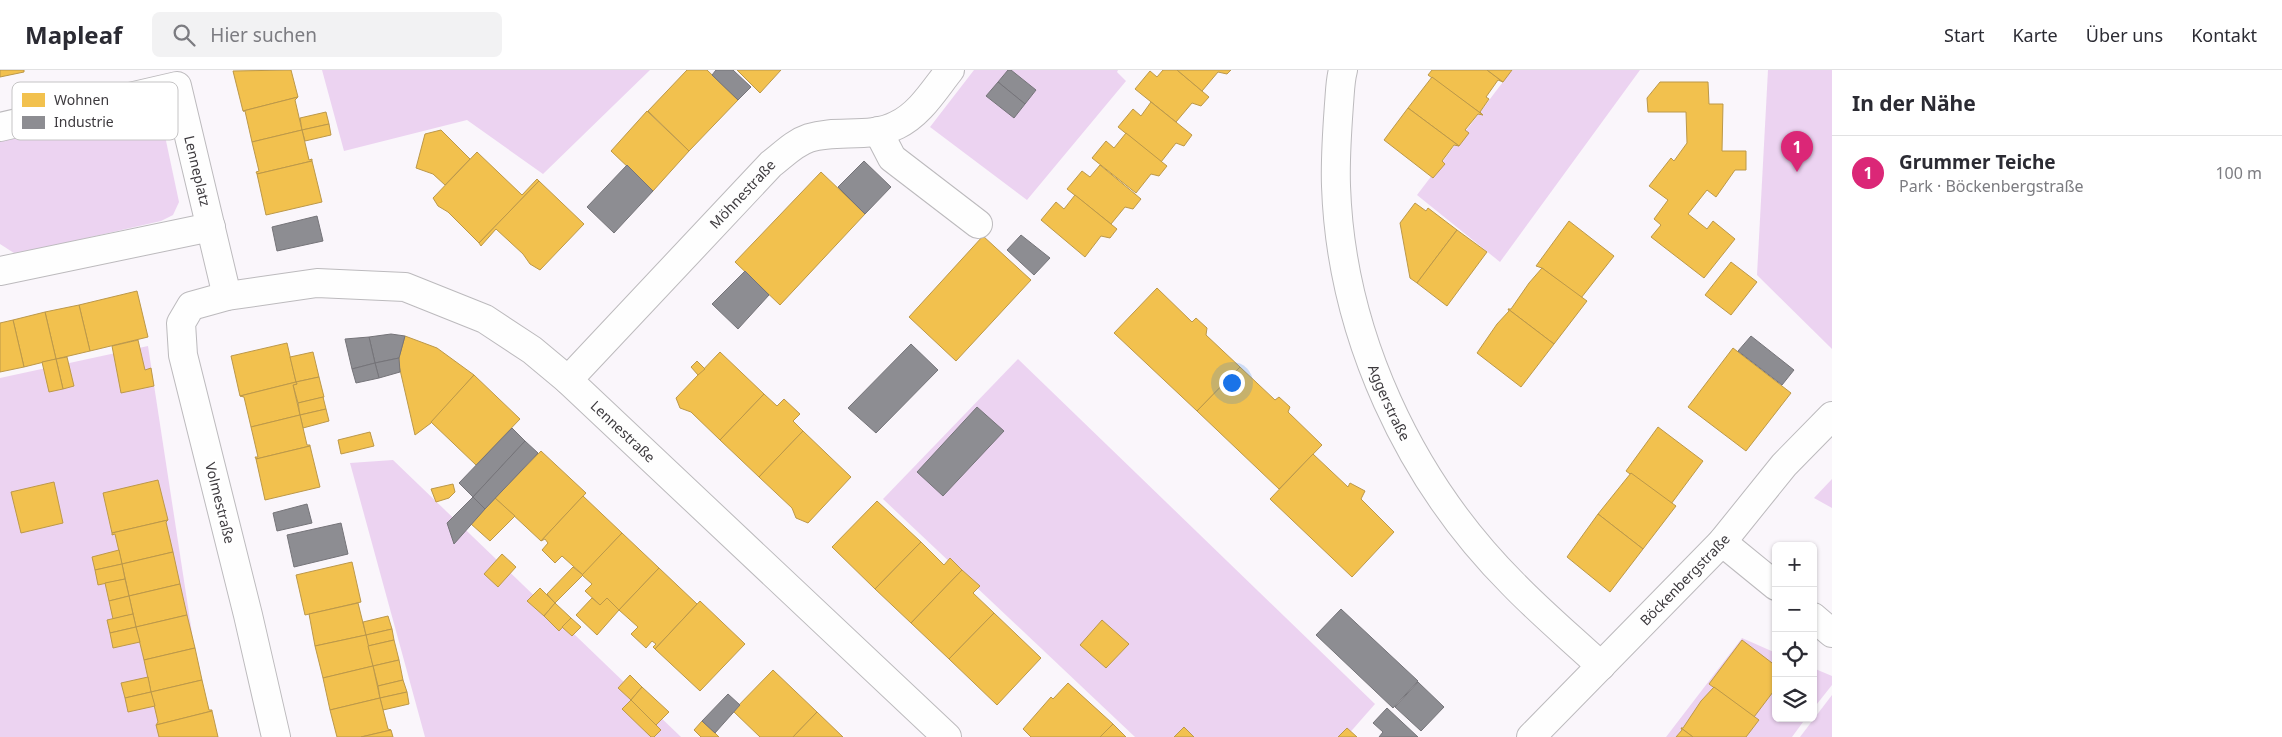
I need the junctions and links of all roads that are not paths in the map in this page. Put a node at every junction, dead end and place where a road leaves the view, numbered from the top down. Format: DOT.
graph roads {
  1 [pos="950,70"];
  2 [pos="1343,70"];
  3 [pos="178,90"];
  4 [pos="878,131"];
  5 [pos="978,224"];
  6 [pos="211,227"];
  7 [pos="0,271"];
  8 [pos="227,296"];
  9 [pos="568,380"];
  10 [pos="1832,416"];
  11 [pos="1722,542"];
  12 [pos="1772,583"];
  13 [pos="1817,620"];
  14 [pos="1832,632"];
  15 [pos="1601,666"];
  16 [pos="276,737"];
  17 [pos="947,737"];
  18 [pos="1531,737"];
  1 -- 4 [label="street, Möhnestraße"];
  2 -- 15 [label="street, Aggerstraße"];
  3 -- 6 [label="street, Lenneplatz"];
  4 -- 5 [label="street"];
  4 -- 9 [label="street, Möhnestraße"];
  6 -- 7 [label="street"];
  6 -- 8 [label="street, Lenneplatz"];
  8 -- 9 [label="street, Lennestraße"];
  8 -- 16 [label="street, Volmestraße"];
  9 -- 17 [label="street, Lennestraße"];
  10 -- 11 [label="street, Böckenbergstraße"];
  11 -- 12 [label="street"];
  11 -- 15 [label="street, Böckenbergstraße"];
  13 -- 14 [label="street"];
  15 -- 18 [label="street, Böckenbergstraße"];
}
